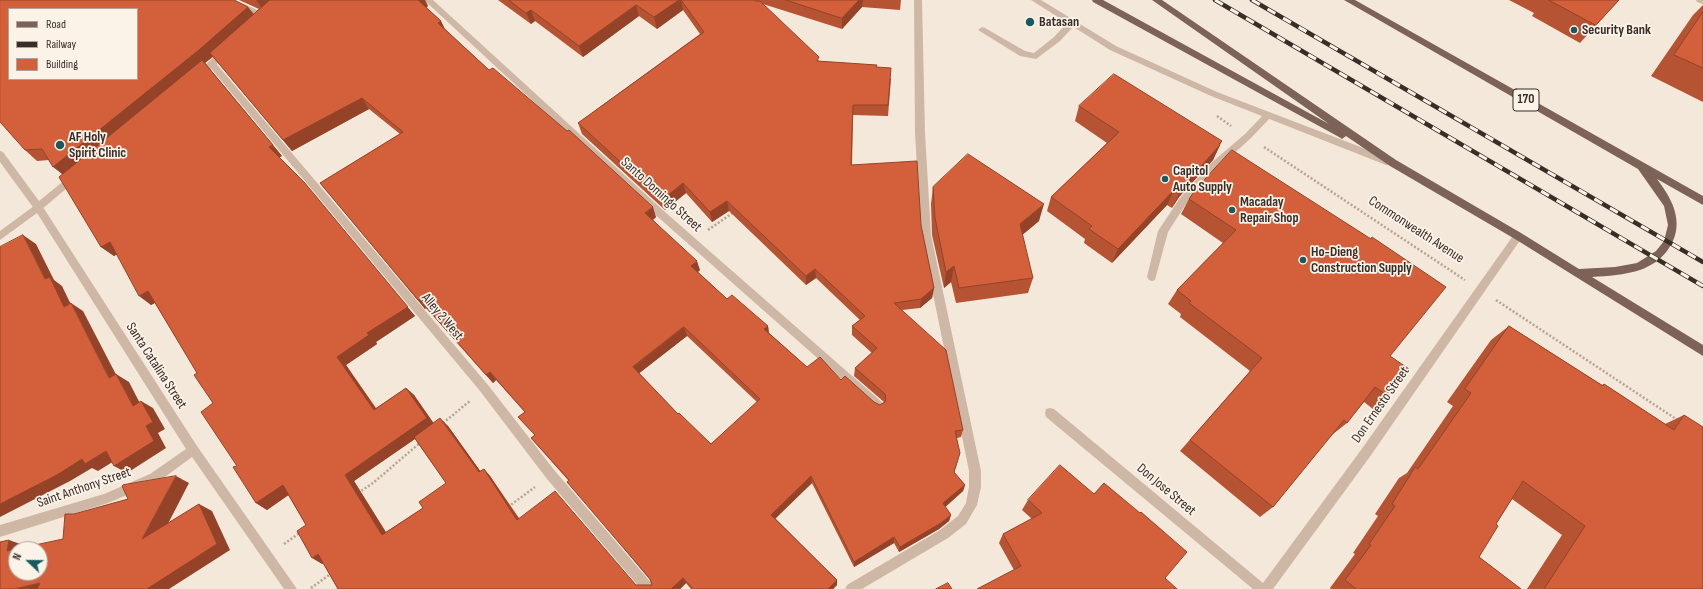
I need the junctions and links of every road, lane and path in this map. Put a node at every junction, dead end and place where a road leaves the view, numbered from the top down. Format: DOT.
graph roads {
  1 [pos="228,0"];
  2 [pos="428,0"];
  3 [pos="918,0"];
  4 [pos="1035,0"];
  5 [pos="1096,0"];
  6 [pos="1156,0"];
  7 [pos="1348,0"];
  8 [pos="1700,0"];
  9 [pos="1703,1"];
  10 [pos="264,17"];
  11 [pos="1072,23"];
  12 [pos="982,30"];
  13 [pos="235,43"];
  14 [pos="212,64"];
  15 [pos="194,78"];
  16 [pos="1216,115"];
  17 [pos="1268,115"];
  18 [pos="1248,136"];
  19 [pos="0,155"];
  20 [pos="1392,163"];
  21 [pos="1641,165"];
  22 [pos="84,169"];
  23 [pos="1702,198"];
  24 [pos="38,207"];
  25 [pos="735,211"];
  26 [pos="0,236"];
  27 [pos="1518,236"];
  28 [pos="691,241"];
  29 [pos="1578,273"];
  30 [pos="1152,276"];
  31 [pos="1481,290"];
  32 [pos="1703,351"];
  33 [pos="484,388"];
  34 [pos="879,406"];
  35 [pos="1050,413"];
  36 [pos="1683,424"];
  37 [pos="437,428"];
  38 [pos="426,438"];
  39 [pos="193,450"];
  40 [pos="551,475"];
  41 [pos="354,496"];
  42 [pos="501,511"];
  43 [pos="304,530"];
  44 [pos="0,531"];
  45 [pos="267,556"];
  46 [pos="335,571"];
  47 [pos="291,589"];
  48 [pos="309,589"];
  49 [pos="649,589"];
  50 [pos="851,589"];
  51 [pos="1262,589"];
  52 [pos="1266,589"];
  1 -- 10 [label="street"];
  2 -- 28 [label="street, Santo Domingo Street"];
  3 -- 50 [label="street"];
  4 -- 11 [label="street"];
  5 -- 20 [label="main road"];
  6 -- 20 [label="main road"];
  7 -- 21 [label="main road, 170"];
  8 -- 9 [label="street"];
  11 -- 12 [label="street"];
  11 -- 17 [label="street"];
  13 -- 14 [label="street"];
  14 -- 15 [label="street"];
  14 -- 33 [label="street, Alley 2 West"];
  16 -- 18 [label="path, Commonwealth Avenue"];
  17 -- 18 [label="street"];
  17 -- 20 [label="street"];
  18 -- 30 [label="street"];
  18 -- 31 [label="path, Commonwealth Avenue"];
  19 -- 24 [label="street, Santa Catalina Street"];
  20 -- 27 [label="main road"];
  21 -- 23 [label="main road, 170"];
  21 -- 29 [label="main road"];
  22 -- 24 [label="street"];
  24 -- 26 [label="street"];
  24 -- 39 [label="street, Santa Catalina Street"];
  25 -- 28 [label="path"];
  27 -- 29 [label="main road"];
  27 -- 31 [label="street, Don Ernesto Street"];
  28 -- 34 [label="street, Santo Domingo Street"];
  29 -- 32 [label="main road"];
  31 -- 36 [label="path, Commonwealth Avenue"];
  31 -- 52 [label="street, Don Ernesto Street"];
  33 -- 37 [label="path"];
  33 -- 40 [label="street, Alley 2 West"];
  35 -- 51 [label="street, Don Jose Street"];
  38 -- 41 [label="path"];
  39 -- 44 [label="street, Saint Anthony Street"];
  39 -- 45 [label="street, Santa Catalina Street"];
  40 -- 42 [label="path"];
  40 -- 49 [label="street, Alley 2 West"];
  43 -- 45 [label="path"];
  45 -- 47 [label="street, Santa Catalina Street"];
  46 -- 48 [label="path"];
}
